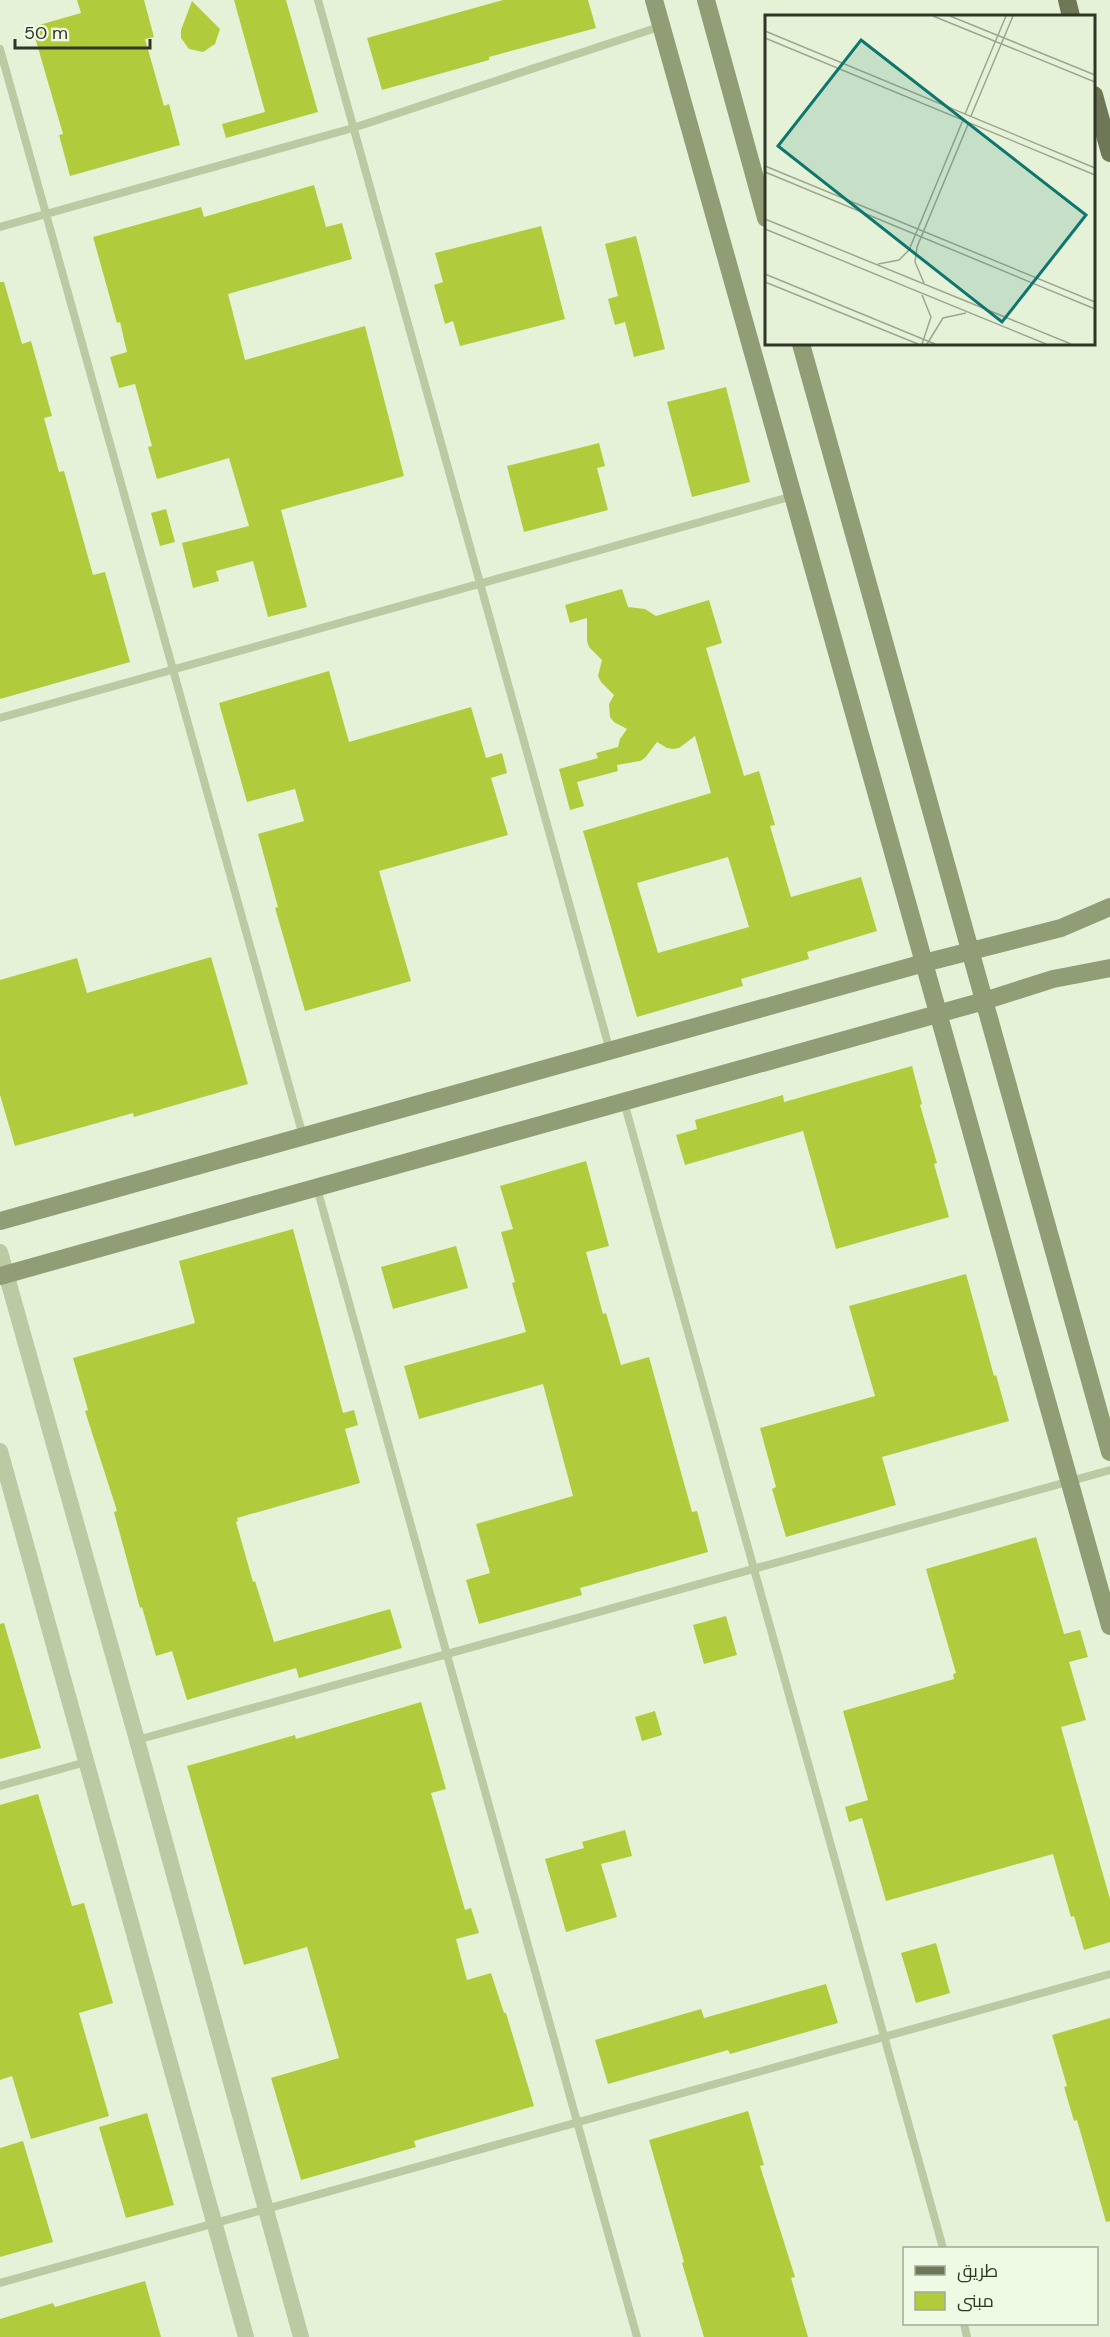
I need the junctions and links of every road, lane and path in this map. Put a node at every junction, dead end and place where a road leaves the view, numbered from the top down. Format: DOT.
graph roads {
  1 [pos="318,0"];
  2 [pos="654,0"];
  3 [pos="706,0"];
  4 [pos="1067,0"];
  5 [pos="1071,15"];
  6 [pos="662,26"];
  7 [pos="0,49"];
  8 [pos="1095,99"];
  9 [pos="353,128"];
  10 [pos="1110,153"];
  11 [pos="46,213"];
  12 [pos="765,214"];
  13 [pos="0,227"];
  14 [pos="801,345"];
  15 [pos="793,496"];
  16 [pos="480,584"];
  17 [pos="173,669"];
  18 [pos="0,718"];
  19 [pos="1110,907"];
  20 [pos="970,951"];
  21 [pos="924,963"];
  22 [pos="1110,968"];
  23 [pos="984,1001"];
  24 [pos="938,1014"];
  25 [pos="610,1051"];
  26 [pos="624,1102"];
  27 [pos="303,1137"];
  28 [pos="317,1188"];
  29 [pos="0,1221"];
  30 [pos="0,1252"];
  31 [pos="3,1275"];
  32 [pos="0,1451"];
  33 [pos="1110,1452"];
  34 [pos="1110,1470"];
  35 [pos="1069,1481"];
  36 [pos="754,1569"];
  37 [pos="1110,1626"];
  38 [pos="447,1654"];
  39 [pos="137,1740"];
  40 [pos="86,1762"];
  41 [pos="0,1786"];
  42 [pos="1110,1974"];
  43 [pos="884,2037"];
  44 [pos="577,2122"];
  45 [pos="266,2209"];
  46 [pos="214,2223"];
  47 [pos="943,2247"];
  48 [pos="0,2283"];
  49 [pos="246,2337"];
  50 [pos="301,2337"];
  51 [pos="637,2337"];
  1 -- 9 [label="lane"];
  2 -- 6 [label="street"];
  3 -- 12 [label="street"];
  4 -- 5 [label="main road"];
  6 -- 9 [label="lane"];
  6 -- 15 [label="street"];
  7 -- 11 [label="lane"];
  8 -- 10 [label="main road"];
  9 -- 11 [label="lane"];
  9 -- 16 [label="lane"];
  11 -- 13 [label="lane"];
  11 -- 17 [label="lane"];
  14 -- 20 [label="street"];
  15 -- 16 [label="lane"];
  15 -- 21 [label="street"];
  16 -- 17 [label="lane"];
  16 -- 25 [label="lane"];
  17 -- 18 [label="lane"];
  17 -- 27 [label="lane"];
  19 -- 20 [label="street"];
  20 -- 21 [label="street"];
  20 -- 23 [label="street"];
  21 -- 24 [label="street"];
  21 -- 25 [label="street"];
  22 -- 23 [label="street"];
  23 -- 24 [label="street"];
  23 -- 33 [label="street"];
  24 -- 26 [label="street"];
  24 -- 35 [label="street"];
  25 -- 27 [label="street"];
  26 -- 28 [label="street"];
  26 -- 36 [label="lane"];
  27 -- 29 [label="street"];
  28 -- 31 [label="street"];
  28 -- 38 [label="lane"];
  30 -- 31 [label="street"];
  31 -- 39 [label="street"];
  32 -- 40 [label="street"];
  34 -- 35 [label="lane"];
  35 -- 36 [label="lane"];
  35 -- 37 [label="street"];
  36 -- 38 [label="lane"];
  36 -- 43 [label="lane"];
  38 -- 39 [label="lane"];
  38 -- 44 [label="lane"];
  39 -- 45 [label="street"];
  40 -- 41 [label="lane"];
  40 -- 46 [label="street"];
  42 -- 43 [label="lane"];
  43 -- 44 [label="lane"];
  43 -- 47 [label="lane"];
  44 -- 45 [label="lane"];
  44 -- 51 [label="lane"];
  45 -- 46 [label="lane"];
  45 -- 50 [label="street"];
  46 -- 48 [label="lane"];
  46 -- 49 [label="street"];
}
